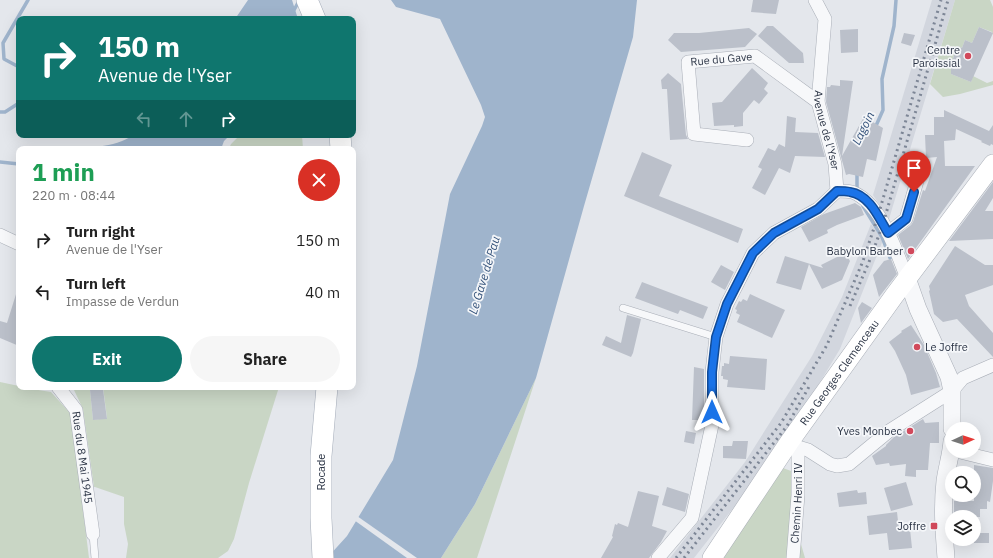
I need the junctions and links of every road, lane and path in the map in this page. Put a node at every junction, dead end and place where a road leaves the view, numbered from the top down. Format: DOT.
graph roads {
  1 [pos="307,0"];
  2 [pos="815,0"];
  3 [pos="313,16"];
  4 [pos="818,102"];
  5 [pos="747,140"];
  6 [pos="922,164"];
  7 [pos="993,164"];
  8 [pos="837,191"];
  9 [pos="888,233"];
  10 [pos="0,235"];
  11 [pos="16,243"];
  12 [pos="907,278"];
  13 [pos="623,308"];
  14 [pos="716,337"];
  15 [pos="993,365"];
  16 [pos="60,390"];
  17 [pos="327,390"];
  18 [pos="952,391"];
  19 [pos="952,422"];
  20 [pos="794,444"];
  21 [pos="981,457"];
  22 [pos="950,458"];
  23 [pos="993,460"];
  24 [pos="93,534"];
  25 [pos="95,558"];
  26 [pos="323,558"];
  27 [pos="658,558"];
  28 [pos="712,558"];
  29 [pos="793,558"];
  30 [pos="946,558"];
  1 -- 3 [label="main road"];
  2 -- 4 [label="street, Avenue de l'Yser"];
  4 -- 5 [label="street, Rue du Gave"];
  4 -- 8 [label="street, Avenue de l'Yser"];
  6 -- 9 [label="street"];
  7 -- 12 [label="main road, Rue Georges Clemenceau"];
  8 -- 9 [label="street"];
  8 -- 14 [label="street"];
  9 -- 12 [label="street"];
  10 -- 11 [label="street"];
  12 -- 18 [label="street"];
  12 -- 20 [label="main road, Rue Georges Clemenceau"];
  13 -- 14 [label="lane"];
  14 -- 27 [label="street"];
  15 -- 18 [label="street"];
  16 -- 24 [label="street, Rue du 8 Mai 1945"];
  17 -- 26 [label="main road, Rocade"];
  18 -- 19 [label="street"];
  18 -- 20 [label="street"];
  20 -- 28 [label="main road, Rue Georges Clemenceau"];
  20 -- 29 [label="street, Chemin Henri IV"];
  21 -- 23 [label="street"];
  22 -- 30 [label="street"];
  24 -- 25 [label="lane"];
}
